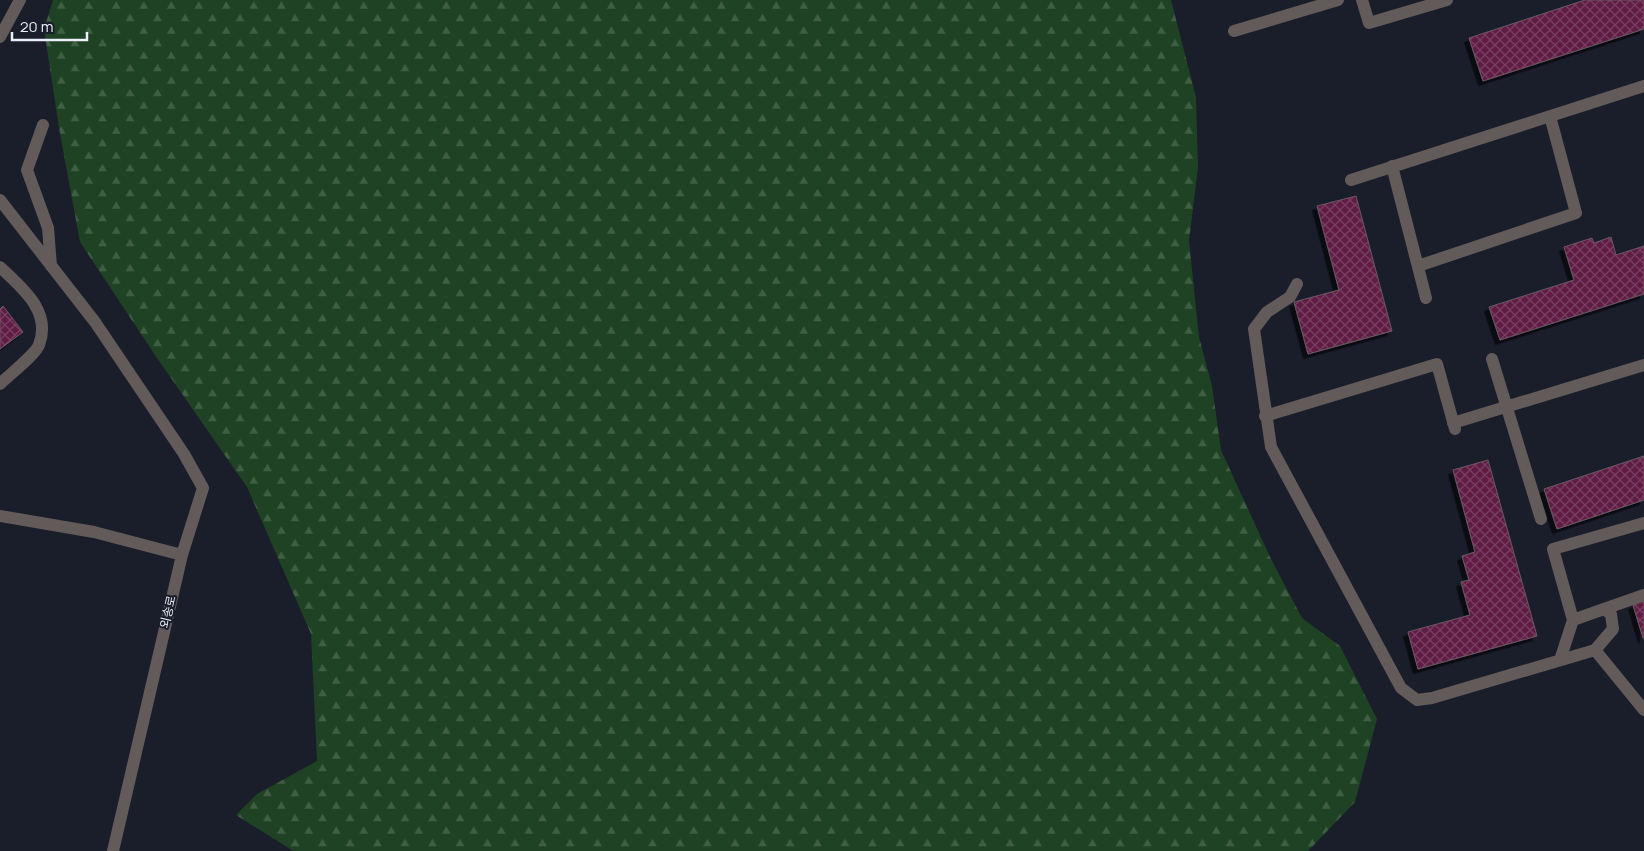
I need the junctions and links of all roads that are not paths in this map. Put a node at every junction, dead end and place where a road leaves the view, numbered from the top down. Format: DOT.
graph roads {
  1 [pos="20,0"];
  2 [pos="1338,0"];
  3 [pos="1362,0"];
  4 [pos="1447,0"];
  5 [pos="1234,31"];
  6 [pos="0,37"];
  7 [pos="1644,86"];
  8 [pos="1550,116"];
  9 [pos="43,125"];
  10 [pos="1392,166"];
  11 [pos="1351,180"];
  12 [pos="0,200"];
  13 [pos="51,266"];
  14 [pos="1418,266"];
  15 [pos="0,267"];
  16 [pos="1297,284"];
  17 [pos="1426,298"];
  18 [pos="1492,359"];
  19 [pos="1644,365"];
  20 [pos="0,384"];
  21 [pos="1507,406"];
  22 [pos="1265,416"];
  23 [pos="0,516"];
  24 [pos="1541,520"];
  25 [pos="1644,523"];
  26 [pos="182,555"];
  27 [pos="1644,595"];
  28 [pos="1604,609"];
  29 [pos="1573,620"];
  30 [pos="1595,650"];
  31 [pos="1560,660"];
  32 [pos="1644,710"];
  33 [pos="113,851"];
  1 -- 6 [label="street"];
  2 -- 5 [label="street"];
  3 -- 4 [label="street"];
  7 -- 8 [label="street"];
  8 -- 10 [label="street"];
  8 -- 14 [label="street"];
  9 -- 13 [label="street"];
  10 -- 11 [label="street"];
  10 -- 14 [label="street"];
  12 -- 13 [label="street"];
  13 -- 26 [label="street, 외송로"];
  14 -- 17 [label="street"];
  15 -- 20 [label="street"];
  16 -- 22 [label="street"];
  18 -- 21 [label="street"];
  19 -- 21 [label="street"];
  21 -- 22 [label="street"];
  21 -- 24 [label="street"];
  22 -- 31 [label="street"];
  23 -- 26 [label="street"];
  25 -- 29 [label="street"];
  26 -- 33 [label="street, 외송로"];
  27 -- 28 [label="street"];
  28 -- 29 [label="street"];
  28 -- 30 [label="street"];
  29 -- 31 [label="street"];
  30 -- 31 [label="street"];
  30 -- 32 [label="street"];
}
